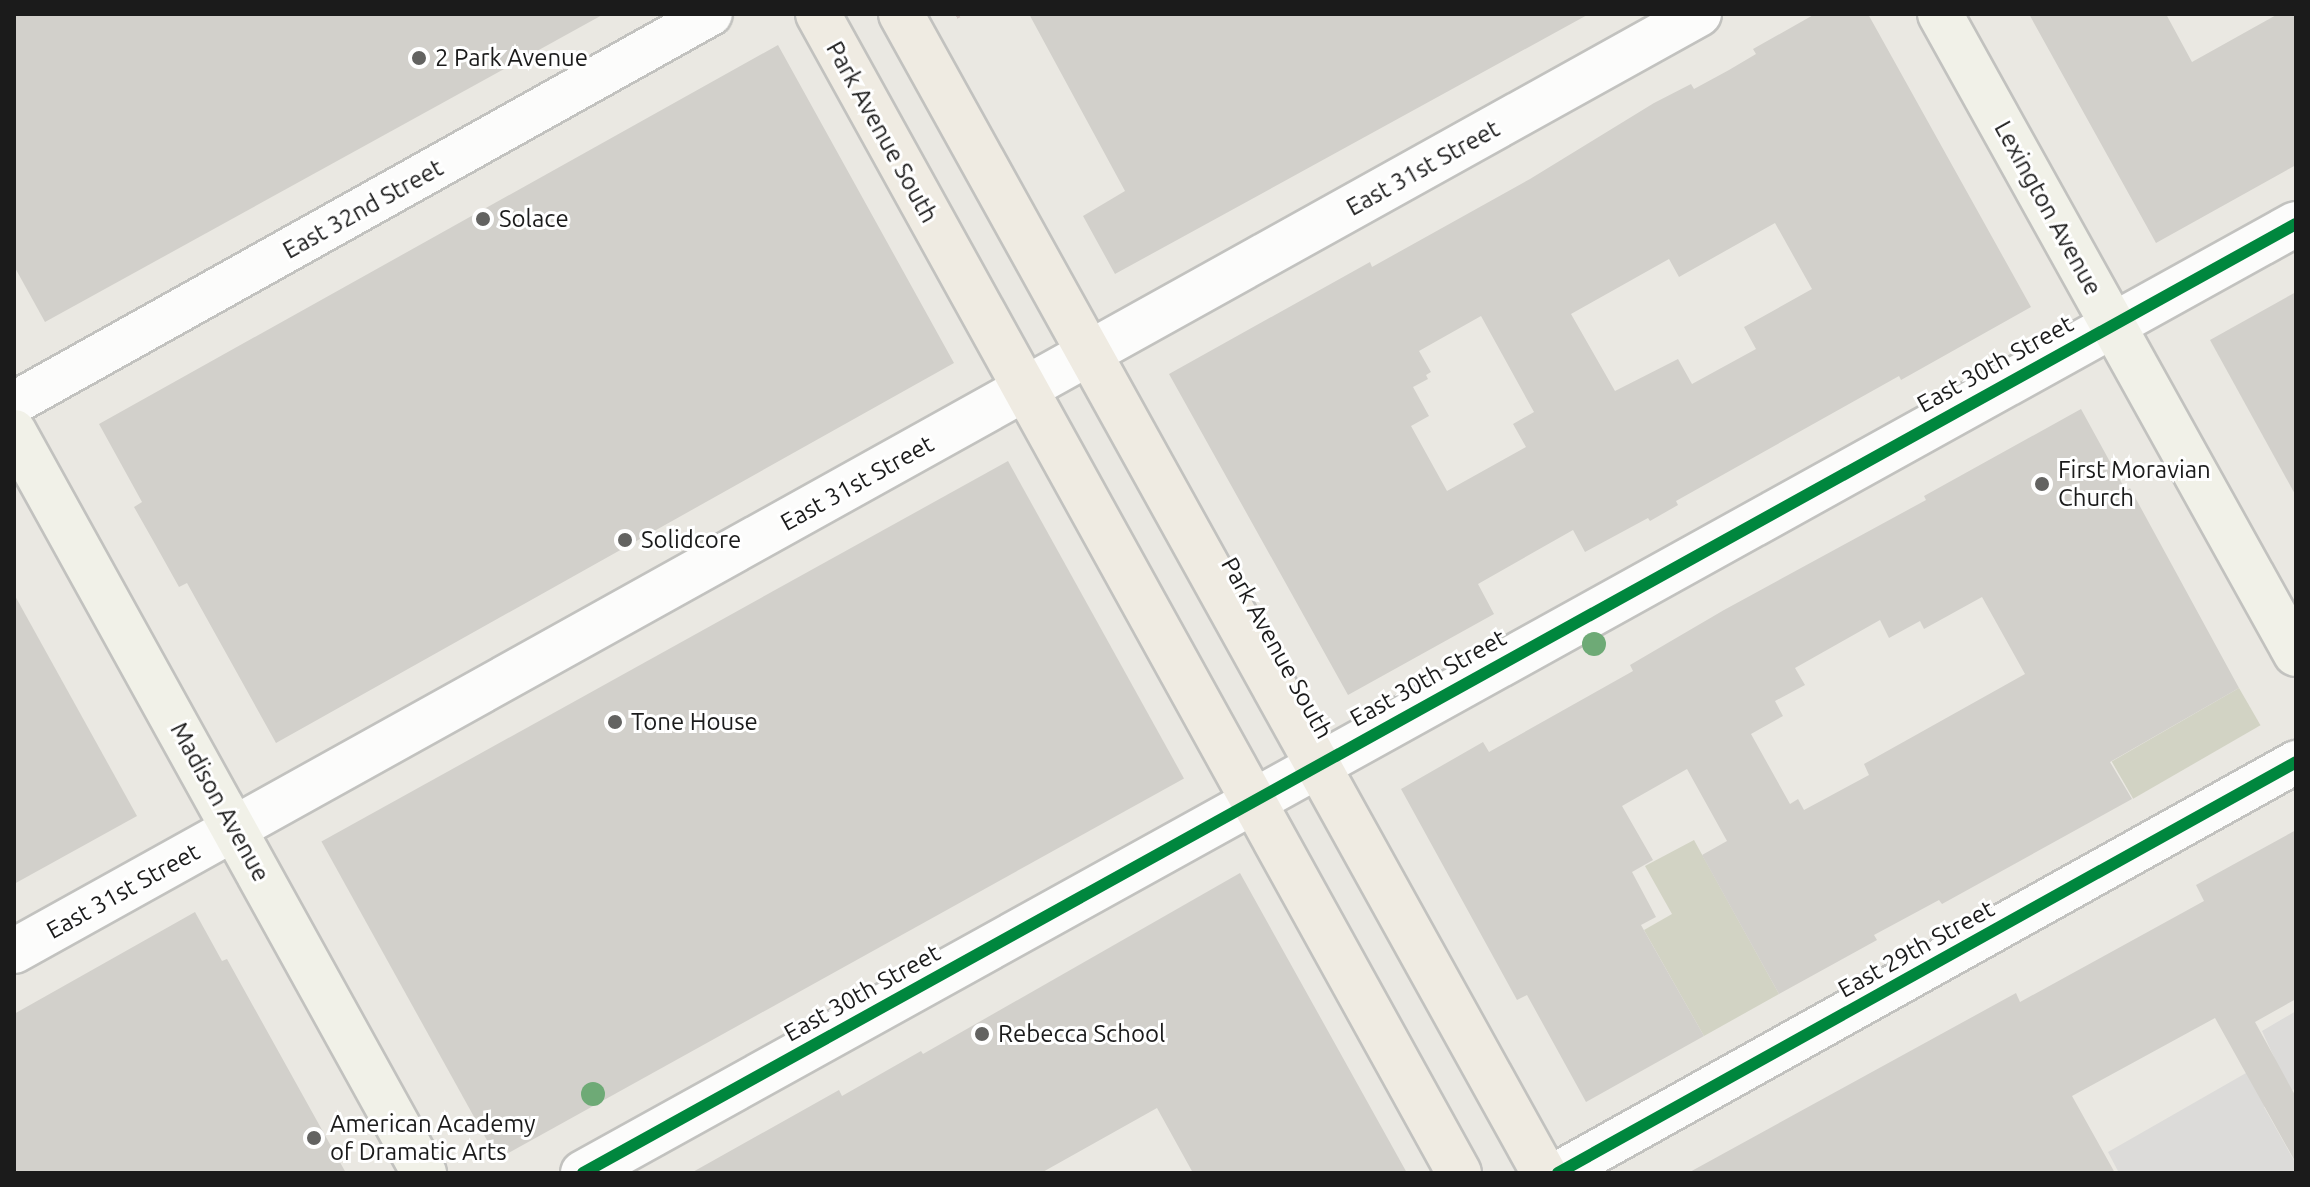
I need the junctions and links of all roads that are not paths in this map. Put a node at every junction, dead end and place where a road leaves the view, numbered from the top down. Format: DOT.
graph roads {
  1 [pos="711,14"];
  2 [pos="818,14"];
  3 [pos="901,14"];
  4 [pos="1699,14"];
  5 [pos="1940,14"];
  6 [pos="2296,224"];
  7 [pos="2114,324"];
  8 [pos="1089,353"];
  9 [pos="1025,389"];
  10 [pos="14,403"];
  11 [pos="14,432"];
  12 [pos="2296,654"];
  13 [pos="2296,762"];
  14 [pos="1317,765"];
  15 [pos="1254,801"];
  16 [pos="234,829"];
  17 [pos="14,951"];
  18 [pos="424,1173"];
  19 [pos="583,1173"];
  20 [pos="1459,1173"];
  21 [pos="1544,1173"];
  22 [pos="1558,1173"];
  1 -- 10 [label="street, East 32nd Street"];
  2 -- 9 [label="main road, Park Avenue South"];
  3 -- 8 [label="main road, Park Avenue South"];
  4 -- 8 [label="street, East 31st Street"];
  5 -- 7 [label="main road, Lexington Avenue"];
  6 -- 7 [label="street, East 30th Street"];
  7 -- 12 [label="main road, Lexington Avenue"];
  7 -- 14 [label="street, East 30th Street"];
  8 -- 9 [label="street, East 31st Street"];
  8 -- 14 [label="main road, Park Avenue South"];
  9 -- 15 [label="main road, Park Avenue South"];
  9 -- 16 [label="street, East 31st Street"];
  11 -- 16 [label="main road, Madison Avenue"];
  13 -- 22 [label="street, East 29th Street"];
  14 -- 15 [label="street, East 30th Street"];
  14 -- 21 [label="main road, Park Avenue South"];
  15 -- 19 [label="street, East 30th Street"];
  15 -- 20 [label="main road, Park Avenue South"];
  16 -- 17 [label="street, East 31st Street"];
  16 -- 18 [label="main road, Madison Avenue"];
}
